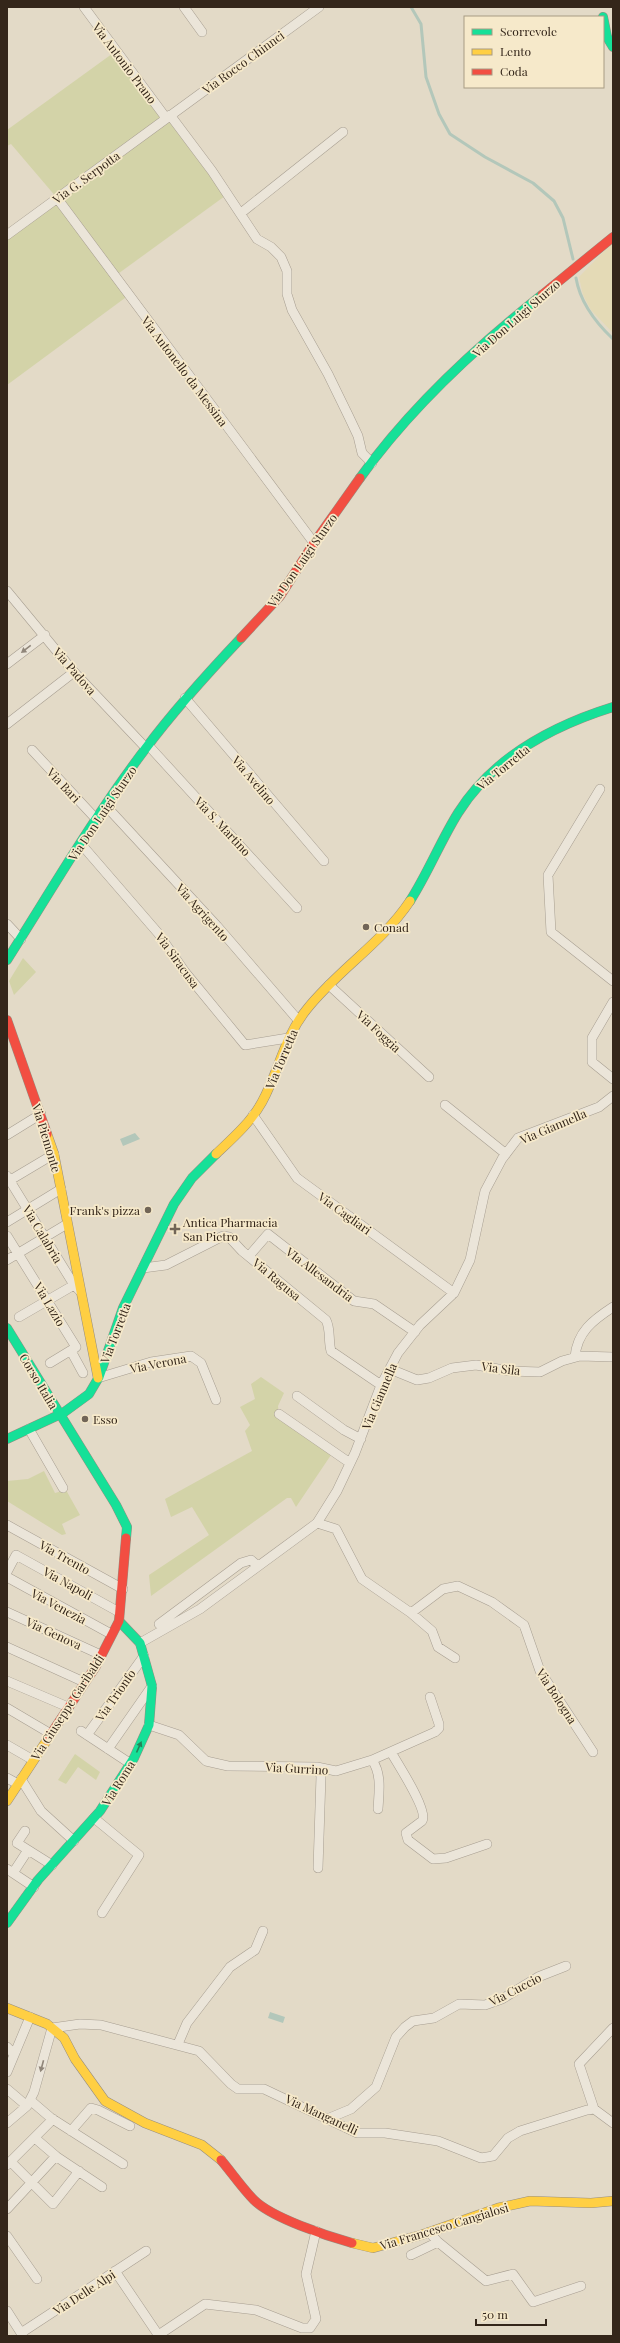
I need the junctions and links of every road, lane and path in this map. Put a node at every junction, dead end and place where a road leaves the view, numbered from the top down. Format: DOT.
graph roads {
  1 [pos="84,7"];
  2 [pos="184,7"];
  3 [pos="319,7"];
  4 [pos="604,22"];
  5 [pos="202,32"];
  6 [pos="613,47"];
  7 [pos="168,117"];
  8 [pos="343,132"];
  9 [pos="57,198"];
  10 [pos="241,213"];
  11 [pos="7,236"];
  12 [pos="613,237"];
  13 [pos="372,463"];
  14 [pos="314,543"];
  15 [pos="7,591"];
  16 [pos="44,635"];
  17 [pos="7,664"];
  18 [pos="74,672"];
  19 [pos="185,698"];
  20 [pos="613,707"];
  21 [pos="7,724"];
  22 [pos="147,747"];
  23 [pos="32,750"];
  24 [pos="600,788"];
  25 [pos="106,806"];
  26 [pos="97,820"];
  27 [pos="81,844"];
  28 [pos="324,861"];
  29 [pos="297,908"];
  30 [pos="7,924"];
  31 [pos="21,939"];
  32 [pos="7,960"];
  33 [pos="613,981"];
  34 [pos="329,985"];
  35 [pos="613,1002"];
  36 [pos="298,1020"];
  37 [pos="8,1026"];
  38 [pos="288,1038"];
  39 [pos="429,1077"];
  40 [pos="613,1079"];
  41 [pos="613,1096"];
  42 [pos="445,1105"];
  43 [pos="41,1114"];
  44 [pos="253,1115"];
  45 [pos="7,1135"];
  46 [pos="54,1154"];
  47 [pos="506,1154"];
  48 [pos="8,1180"];
  49 [pos="61,1189"];
  50 [pos="28,1209"];
  51 [pos="7,1222"];
  52 [pos="67,1224"];
  53 [pos="7,1236"];
  54 [pos="44,1237"];
  55 [pos="18,1253"];
  56 [pos="249,1256"];
  57 [pos="7,1260"];
  58 [pos="143,1268"];
  59 [pos="77,1288"];
  60 [pos="454,1293"];
  61 [pos="48,1300"];
  62 [pos="613,1307"];
  63 [pos="19,1317"];
  64 [pos="7,1328"];
  65 [pos="415,1332"];
  66 [pos="72,1349"];
  67 [pos="575,1357"];
  68 [pos="613,1357"];
  69 [pos="50,1363"];
  70 [pos="390,1369"];
  71 [pos="83,1373"];
  72 [pos="98,1378"];
  73 [pos="381,1385"];
  74 [pos="297,1396"];
  75 [pos="216,1400"];
  76 [pos="59,1414"];
  77 [pos="279,1414"];
  78 [pos="29,1429"];
  79 [pos="7,1439"];
  80 [pos="361,1439"];
  81 [pos="350,1463"];
  82 [pos="64,1488"];
  83 [pos="317,1523"];
  84 [pos="7,1525"];
  85 [pos="258,1566"];
  86 [pos="7,1572"];
  87 [pos="7,1577"];
  88 [pos="123,1589"];
  89 [pos="7,1612"];
  90 [pos="411,1613"];
  91 [pos="119,1616"];
  92 [pos="159,1624"];
  93 [pos="112,1634"];
  94 [pos="140,1643"];
  95 [pos="7,1647"];
  96 [pos="101,1655"];
  97 [pos="144,1656"];
  98 [pos="455,1658"];
  99 [pos="7,1681"];
  100 [pos="84,1682"];
  101 [pos="152,1686"];
  102 [pos="430,1697"];
  103 [pos="68,1707"];
  104 [pos="7,1708"];
  105 [pos="149,1725"];
  106 [pos="51,1734"];
  107 [pos="7,1745"];
  108 [pos="108,1749"];
  109 [pos="391,1752"];
  110 [pos="593,1752"];
  111 [pos="33,1760"];
  112 [pos="372,1760"];
  113 [pos="131,1764"];
  114 [pos="317,1767"];
  115 [pos="7,1778"];
  116 [pos="20,1781"];
  117 [pos="7,1801"];
  118 [pos="378,1809"];
  119 [pos="94,1818"];
  120 [pos="25,1831"];
  121 [pos="74,1841"];
  122 [pos="487,1844"];
  123 [pos="28,1850"];
  124 [pos="52,1865"];
  125 [pos="318,1868"];
  126 [pos="10,1871"];
  127 [pos="34,1886"];
  128 [pos="102,1913"];
  129 [pos="7,1922"];
  130 [pos="263,1931"];
  131 [pos="566,1966"];
  132 [pos="7,2008"];
  133 [pos="30,2017"];
  134 [pos="52,2028"];
  135 [pos="613,2028"];
  136 [pos="178,2044"];
  137 [pos="7,2047"];
  138 [pos="14,2054"];
  139 [pos="7,2072"];
  140 [pos="7,2088"];
  141 [pos="28,2103"];
  142 [pos="594,2109"];
  143 [pos="53,2119"];
  144 [pos="327,2119"];
  145 [pos="7,2123"];
  146 [pos="613,2123"];
  147 [pos="130,2126"];
  148 [pos="71,2131"];
  149 [pos="36,2139"];
  150 [pos="56,2156"];
  151 [pos="9,2164"];
  152 [pos="123,2164"];
  153 [pos="79,2171"];
  154 [pos="31,2184"];
  155 [pos="102,2187"];
  156 [pos="613,2200"];
  157 [pos="7,2209"];
  158 [pos="316,2231"];
  159 [pos="429,2232"];
  160 [pos="7,2236"];
  161 [pos="438,2242"];
  162 [pos="146,2251"];
  163 [pos="411,2255"];
  164 [pos="115,2271"];
  165 [pos="37,2279"];
  166 [pos="581,2286"];
  167 [pos="7,2310"];
  168 [pos="22,2335"];
  169 [pos="158,2336"];
  1 -- 7 [label="street, Via Antonio Prano"];
  2 -- 5 [label="street"];
  3 -- 7 [label="street, Via Rocco Chinnci"];
  4 -- 6 [label="street"];
  7 -- 9 [label="street, Via G. Serpotta"];
  7 -- 10 [label="street, Via Antonio Prano"];
  8 -- 10 [label="street"];
  9 -- 11 [label="street, Via G. Serpotta"];
  9 -- 14 [label="street, Via Antonello da Messina"];
  10 -- 13 [label="street, Via Antonio Prano"];
  12 -- 13 [label="street, Via Don Luigi Sturzo"];
  13 -- 14 [label="street, Via Don Luigi Sturzo"];
  14 -- 19 [label="street, Via Don Luigi Sturzo"];
  15 -- 16 [label="street, Via Padova"];
  16 -- 17 [label="street, one-way"];
  16 -- 18 [label="street, Via Padova"];
  18 -- 21 [label="street"];
  18 -- 22 [label="street, Via Padova"];
  19 -- 22 [label="street, Via Don Luigi Sturzo"];
  19 -- 28 [label="street, Via Avelino"];
  20 -- 34 [label="street, Via Torretta"];
  22 -- 25 [label="street, Via Don Luigi Sturzo"];
  22 -- 29 [label="street, Via S. Martino"];
  23 -- 26 [label="street, Via Bari"];
  24 -- 33 [label="street"];
  25 -- 26 [label="street, Via Don Luigi Sturzo"];
  25 -- 36 [label="street, Via Agrigento"];
  26 -- 27 [label="street, Via Don Luigi Sturzo"];
  27 -- 31 [label="street, Via Don Luigi Sturzo"];
  27 -- 38 [label="street, Via Siracusa"];
  30 -- 31 [label="street"];
  31 -- 32 [label="street, Via Don Luigi Sturzo"];
  34 -- 36 [label="street, Via Torretta"];
  34 -- 39 [label="street, Via Foggia"];
  35 -- 40 [label="street"];
  36 -- 38 [label="street, Via Torretta"];
  37 -- 43 [label="street, Via Piemonte"];
  38 -- 44 [label="street, Via Torretta"];
  41 -- 47 [label="street, Via Giannella"];
  42 -- 47 [label="street"];
  43 -- 45 [label="street"];
  43 -- 46 [label="street, Via Piemonte"];
  44 -- 58 [label="street, Via Torretta"];
  44 -- 60 [label="street, Via Cagliari"];
  46 -- 48 [label="street"];
  46 -- 49 [label="street, Via Piemonte"];
  47 -- 60 [label="street, Via Giannella"];
  48 -- 50 [label="street, Via Calabria"];
  49 -- 50 [label="street"];
  49 -- 52 [label="street, Via Piemonte"];
  50 -- 51 [label="street"];
  50 -- 54 [label="street, Via Calabria"];
  52 -- 54 [label="street"];
  52 -- 59 [label="street, Via Piemonte"];
  53 -- 55 [label="street, Via Lazio"];
  54 -- 55 [label="street"];
  54 -- 59 [label="street, Via Calabria"];
  55 -- 57 [label="street"];
  55 -- 61 [label="street, Via Lazio"];
  56 -- 58 [label="street, Via Ragusa"];
  56 -- 65 [label="street, VIa Allesandria"];
  56 -- 73 [label="street, Via Ragusa"];
  58 -- 72 [label="street, Via Torretta"];
  59 -- 61 [label="street"];
  59 -- 72 [label="street, Via Piemonte"];
  60 -- 65 [label="street, Via Giannella"];
  61 -- 63 [label="street"];
  61 -- 66 [label="street, Via Lazio"];
  62 -- 67 [label="street"];
  64 -- 76 [label="street, Corso Italia"];
  65 -- 70 [label="street, Via Giannella"];
  66 -- 69 [label="street"];
  66 -- 71 [label="street, Via Lazio"];
  67 -- 68 [label="street, Via Sila"];
  67 -- 70 [label="street, Via Sila"];
  70 -- 73 [label="street, Via Giannella"];
  72 -- 75 [label="street, Via Verona"];
  72 -- 76 [label="street, Via Torretta"];
  73 -- 80 [label="street, Via Giannella"];
  74 -- 80 [label="street"];
  76 -- 78 [label="street, Via Torretta"];
  76 -- 88 [label="street, Via Giuseppe Garibaldi"];
  77 -- 81 [label="street"];
  78 -- 79 [label="street, Via Torretta"];
  78 -- 82 [label="street"];
  80 -- 81 [label="street, Via Giannella"];
  81 -- 83 [label="street, Via Giannella"];
  83 -- 85 [label="street, Via Giannella"];
  83 -- 90 [label="street"];
  84 -- 88 [label="street, Via Trento"];
  85 -- 92 [label="street"];
  85 -- 94 [label="street, Via Giannella"];
  86 -- 91 [label="street, Via Napoli"];
  87 -- 93 [label="street, Via Venezia"];
  88 -- 91 [label="street, Via Giuseppe Garibaldi"];
  89 -- 96 [label="street, Via Genova"];
  90 -- 98 [label="street"];
  90 -- 110 [label="street, Via Bologna"];
  91 -- 93 [label="street, Via Giuseppe Garibaldi"];
  91 -- 94 [label="street, Via Roma"];
  93 -- 96 [label="street, Via Giuseppe Garibaldi"];
  94 -- 97 [label="street, Via Roma"];
  95 -- 100 [label="street"];
  96 -- 100 [label="street, Via Giuseppe Garibaldi"];
  97 -- 101 [label="street, Via Roma"];
  97 -- 108 [label="street, Via Trionfo"];
  99 -- 103 [label="street"];
  100 -- 103 [label="street, Via Giuseppe Garibaldi"];
  101 -- 105 [label="street, Via Roma"];
  101 -- 108 [label="street"];
  102 -- 109 [label="street, Via Gurrino"];
  103 -- 106 [label="street, Via Giuseppe Garibaldi"];
  104 -- 106 [label="street"];
  113 -- 105 [label="street, Via Roma, one-way"];
  105 -- 114 [label="street, Via Gurrino"];
  106 -- 111 [label="street, Via Giuseppe Garibaldi"];
  107 -- 111 [label="street"];
  108 -- 113 [label="street"];
  109 -- 112 [label="street, Via Gurrino"];
  109 -- 122 [label="street"];
  111 -- 116 [label="street, Via Giuseppe Garibaldi"];
  112 -- 114 [label="street, Via Gurrino"];
  112 -- 118 [label="street"];
  113 -- 119 [label="street, Via Roma"];
  114 -- 125 [label="street"];
  115 -- 116 [label="street"];
  116 -- 117 [label="street, Via Giuseppe Garibaldi"];
  116 -- 121 [label="street"];
  119 -- 121 [label="street, Via Roma"];
  119 -- 128 [label="street"];
  120 -- 123 [label="street"];
  121 -- 124 [label="street, Via Roma"];
  123 -- 124 [label="street"];
  123 -- 126 [label="street"];
  124 -- 127 [label="street, Via Roma"];
  126 -- 127 [label="street"];
  127 -- 129 [label="street, Via Roma"];
  130 -- 136 [label="street"];
  131 -- 144 [label="street, Via Cuccio"];
  132 -- 133 [label="street"];
  133 -- 134 [label="street"];
  133 -- 138 [label="street"];
  134 -- 136 [label="street, Via Manganelli"];
  134 -- 141 [label="street, one-way"];
  134 -- 158 [label="street, Via Francesco Cangialosi"];
  135 -- 142 [label="street"];
  136 -- 144 [label="street, Via Manganelli"];
  137 -- 138 [label="street"];
  138 -- 139 [label="street"];
  140 -- 141 [label="street"];
  141 -- 143 [label="street"];
  141 -- 145 [label="street"];
  142 -- 144 [label="street, Via Manganelli"];
  142 -- 146 [label="street"];
  143 -- 148 [label="street"];
  143 -- 149 [label="street"];
  147 -- 148 [label="street"];
  148 -- 152 [label="street"];
  149 -- 150 [label="street"];
  149 -- 151 [label="street"];
  150 -- 153 [label="street"];
  150 -- 154 [label="street"];
  151 -- 154 [label="street"];
  153 -- 154 [label="street"];
  153 -- 155 [label="street"];
  154 -- 157 [label="street"];
  156 -- 159 [label="street, Via Francesco Cangialosi"];
  158 -- 159 [label="street, Via Francesco Cangialosi"];
  158 -- 169 [label="street"];
  159 -- 161 [label="street"];
  160 -- 165 [label="street"];
  161 -- 163 [label="street"];
  161 -- 166 [label="street"];
  162 -- 164 [label="street, Via Delle Alpi"];
  164 -- 168 [label="street, Via Delle Alpi"];
  164 -- 169 [label="street"];
  167 -- 168 [label="street"];
}
